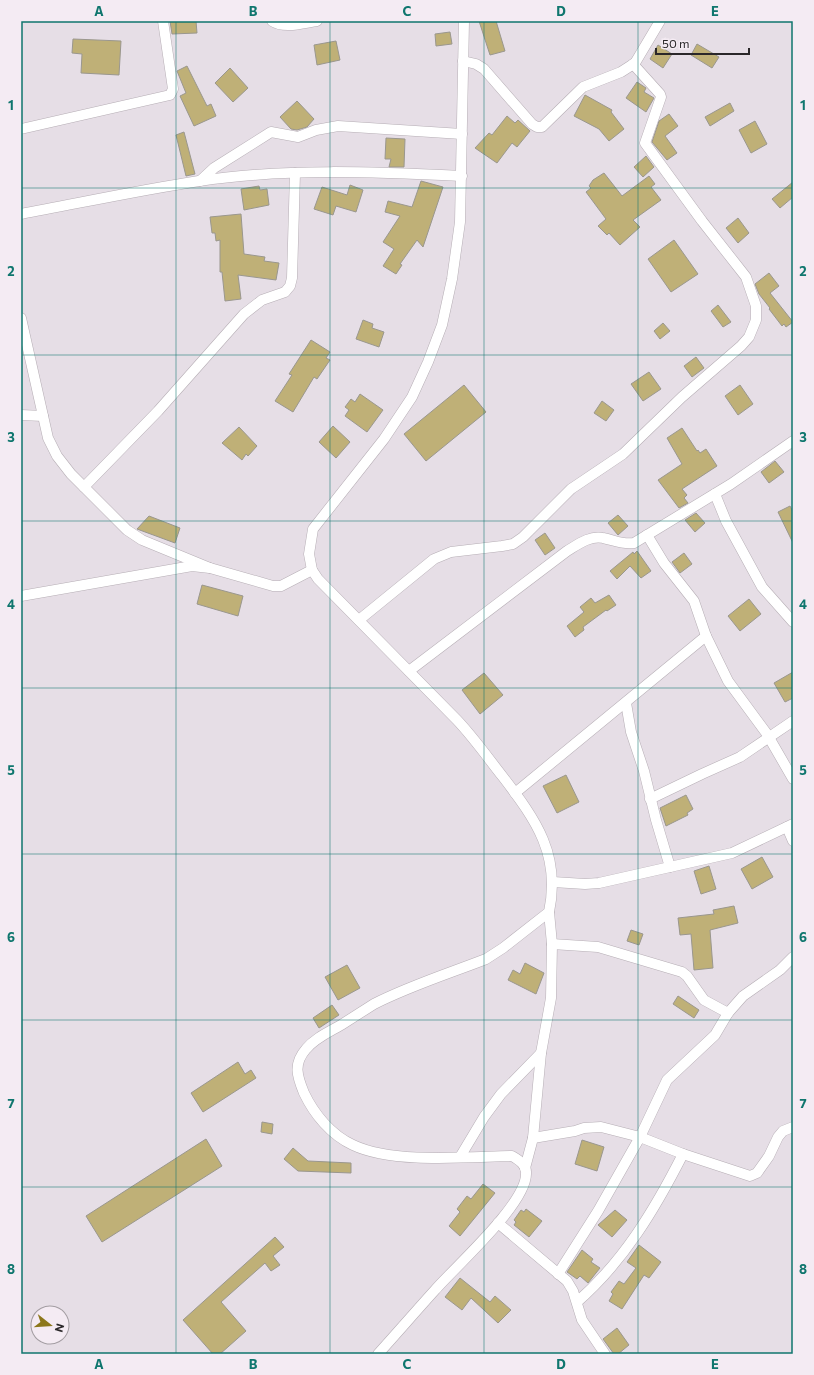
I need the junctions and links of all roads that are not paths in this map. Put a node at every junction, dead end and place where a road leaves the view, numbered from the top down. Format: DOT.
graph roads {
  1 [pos="162,21"];
  2 [pos="272,21"];
  3 [pos="317,21"];
  4 [pos="464,21"];
  5 [pos="660,21"];
  6 [pos="463,61"];
  7 [pos="633,64"];
  8 [pos="21,130"];
  9 [pos="462,134"];
  10 [pos="295,173"];
  11 [pos="462,176"];
  12 [pos="200,181"];
  13 [pos="21,214"];
  14 [pos="21,318"];
  15 [pos="21,415"];
  16 [pos="43,416"];
  17 [pos="793,441"];
  18 [pos="84,487"];
  19 [pos="715,494"];
  20 [pos="647,535"];
  21 [pos="210,568"];
  22 [pos="312,570"];
  23 [pos="21,596"];
  24 [pos="359,620"];
  25 [pos="793,622"];
  26 [pos="706,636"];
  27 [pos="409,671"];
  28 [pos="626,703"];
  29 [pos="793,721"];
  30 [pos="769,737"];
  31 [pos="793,779"];
  32 [pos="515,793"];
  33 [pos="650,799"];
  34 [pos="790,826"];
  35 [pos="793,841"];
  36 [pos="670,867"];
  37 [pos="553,882"];
  38 [pos="549,912"];
  39 [pos="552,944"];
  40 [pos="793,957"];
  41 [pos="728,1013"];
  42 [pos="541,1053"];
  43 [pos="793,1127"];
  44 [pos="640,1137"];
  45 [pos="533,1138"];
  46 [pos="684,1154"];
  47 [pos="460,1157"];
  48 [pos="526,1168"];
  49 [pos="498,1223"];
  50 [pos="558,1274"];
  51 [pos="577,1302"];
  52 [pos="378,1354"];
  53 [pos="605,1354"];
  1 -- 8 [label="street"];
  2 -- 3 [label="street"];
  4 -- 6 [label="street"];
  5 -- 7 [label="street"];
  6 -- 7 [label="street"];
  6 -- 9 [label="street"];
  7 -- 24 [label="street"];
  9 -- 11 [label="street"];
  9 -- 12 [label="street"];
  10 -- 11 [label="street"];
  10 -- 12 [label="street"];
  10 -- 18 [label="street"];
  11 -- 22 [label="street"];
  12 -- 13 [label="street"];
  14 -- 16 [label="street"];
  15 -- 16 [label="street"];
  16 -- 18 [label="street"];
  17 -- 19 [label="street"];
  18 -- 21 [label="street"];
  19 -- 20 [label="street"];
  19 -- 25 [label="street"];
  20 -- 26 [label="street"];
  20 -- 27 [label="street"];
  21 -- 22 [label="street"];
  21 -- 23 [label="street"];
  22 -- 24 [label="street"];
  24 -- 27 [label="street"];
  26 -- 28 [label="street"];
  26 -- 30 [label="street"];
  27 -- 32 [label="street"];
  28 -- 32 [label="street"];
  28 -- 33 [label="street"];
  29 -- 30 [label="street"];
  30 -- 31 [label="street"];
  30 -- 33 [label="street"];
  32 -- 37 [label="street"];
  33 -- 36 [label="street"];
  34 -- 35 [label="street"];
  34 -- 36 [label="street"];
  36 -- 37 [label="street"];
  37 -- 38 [label="street"];
  38 -- 39 [label="street"];
  38 -- 47 [label="street"];
  39 -- 41 [label="street"];
  39 -- 42 [label="street"];
  40 -- 41 [label="street"];
  41 -- 44 [label="street"];
  42 -- 45 [label="street"];
  42 -- 47 [label="street"];
  43 -- 46 [label="street"];
  44 -- 45 [label="street"];
  44 -- 46 [label="street"];
  44 -- 50 [label="street"];
  45 -- 48 [label="street"];
  46 -- 51 [label="street"];
  47 -- 48 [label="street"];
  48 -- 49 [label="street"];
  49 -- 50 [label="street"];
  49 -- 52 [label="street"];
  50 -- 51 [label="street"];
  51 -- 53 [label="street"];
}
